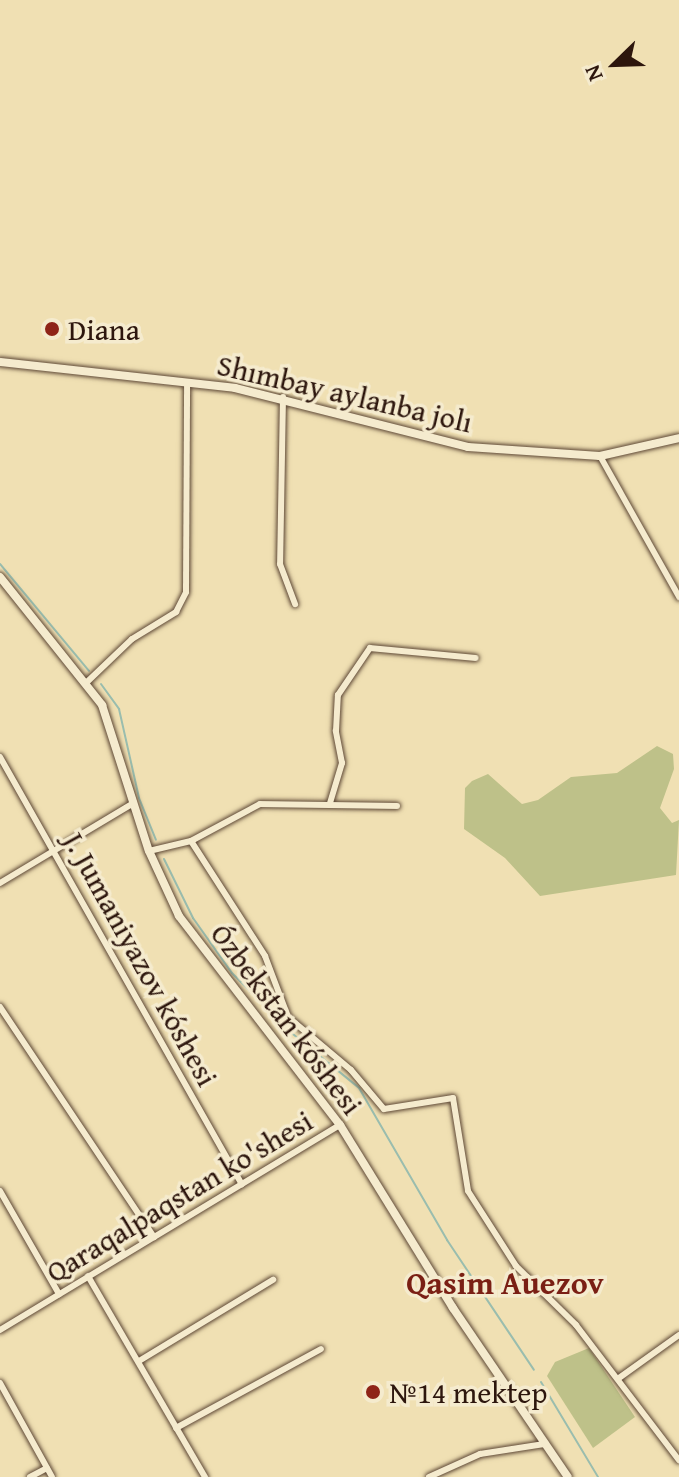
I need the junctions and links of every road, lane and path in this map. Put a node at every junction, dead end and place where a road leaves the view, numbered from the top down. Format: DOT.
graph roads {
  1 [pos="0,362"];
  2 [pos="187,383"];
  3 [pos="283,397"];
  4 [pos="679,438"];
  5 [pos="600,456"];
  6 [pos="0,577"];
  7 [pos="679,597"];
  8 [pos="295,604"];
  9 [pos="476,658"];
  10 [pos="87,682"];
  11 [pos="0,757"];
  12 [pos="330,803"];
  13 [pos="132,804"];
  14 [pos="397,806"];
  15 [pos="191,841"];
  16 [pos="54,848"];
  17 [pos="149,851"];
  18 [pos="0,883"];
  19 [pos="0,1007"];
  20 [pos="340,1125"];
  21 [pos="242,1184"];
  22 [pos="0,1191"];
  23 [pos="154,1237"];
  24 [pos="88,1276"];
  25 [pos="273,1280"];
  26 [pos="59,1294"];
  27 [pos="0,1330"];
  28 [pos="679,1335"];
  29 [pos="321,1349"];
  30 [pos="139,1361"];
  31 [pos="619,1378"];
  32 [pos="0,1383"];
  33 [pos="3,1396"];
  34 [pos="176,1428"];
  35 [pos="544,1444"];
  36 [pos="679,1460"];
  37 [pos="47,1468"];
  38 [pos="30,1477"];
  39 [pos="52,1477"];
  40 [pos="205,1477"];
  41 [pos="429,1477"];
  42 [pos="568,1477"];
  1 -- 2 [label="street, Shımbay aylanba jolı"];
  2 -- 3 [label="street, Shımbay aylanba jolı"];
  2 -- 10 [label="street"];
  3 -- 5 [label="street, Shımbay aylanba jolı"];
  3 -- 8 [label="street"];
  4 -- 5 [label="street, Shımbay aylanba jolı"];
  5 -- 7 [label="street"];
  6 -- 10 [label="street, Ózbekstan kóshesi"];
  9 -- 12 [label="street"];
  10 -- 13 [label="street, Ózbekstan kóshesi"];
  11 -- 16 [label="street, J. Jumaniyazov kóshesi"];
  12 -- 14 [label="street"];
  12 -- 15 [label="street"];
  13 -- 16 [label="street"];
  13 -- 17 [label="street, Ózbekstan kóshesi"];
  15 -- 17 [label="street"];
  15 -- 31 [label="street"];
  16 -- 18 [label="street"];
  16 -- 21 [label="street, J. Jumaniyazov kóshesi"];
  17 -- 20 [label="street, Ózbekstan kóshesi"];
  19 -- 23 [label="street"];
  20 -- 21 [label="street, Qaraqalpaqstan ko'shesi"];
  20 -- 35 [label="street, Ózbekstan kóshesi"];
  21 -- 23 [label="street, Qaraqalpaqstan ko'shesi"];
  22 -- 26 [label="street"];
  23 -- 24 [label="street, Qaraqalpaqstan ko'shesi"];
  24 -- 26 [label="street, Qaraqalpaqstan ko'shesi"];
  24 -- 30 [label="street"];
  25 -- 30 [label="street"];
  26 -- 27 [label="street, Qaraqalpaqstan ko'shesi"];
  28 -- 31 [label="street"];
  29 -- 34 [label="street"];
  30 -- 34 [label="street"];
  31 -- 36 [label="street"];
  32 -- 33 [label="street"];
  33 -- 37 [label="street"];
  34 -- 40 [label="street"];
  35 -- 41 [label="street"];
  35 -- 42 [label="street, Ózbekstan kóshesi"];
  37 -- 38 [label="street"];
  37 -- 39 [label="street"];
}
